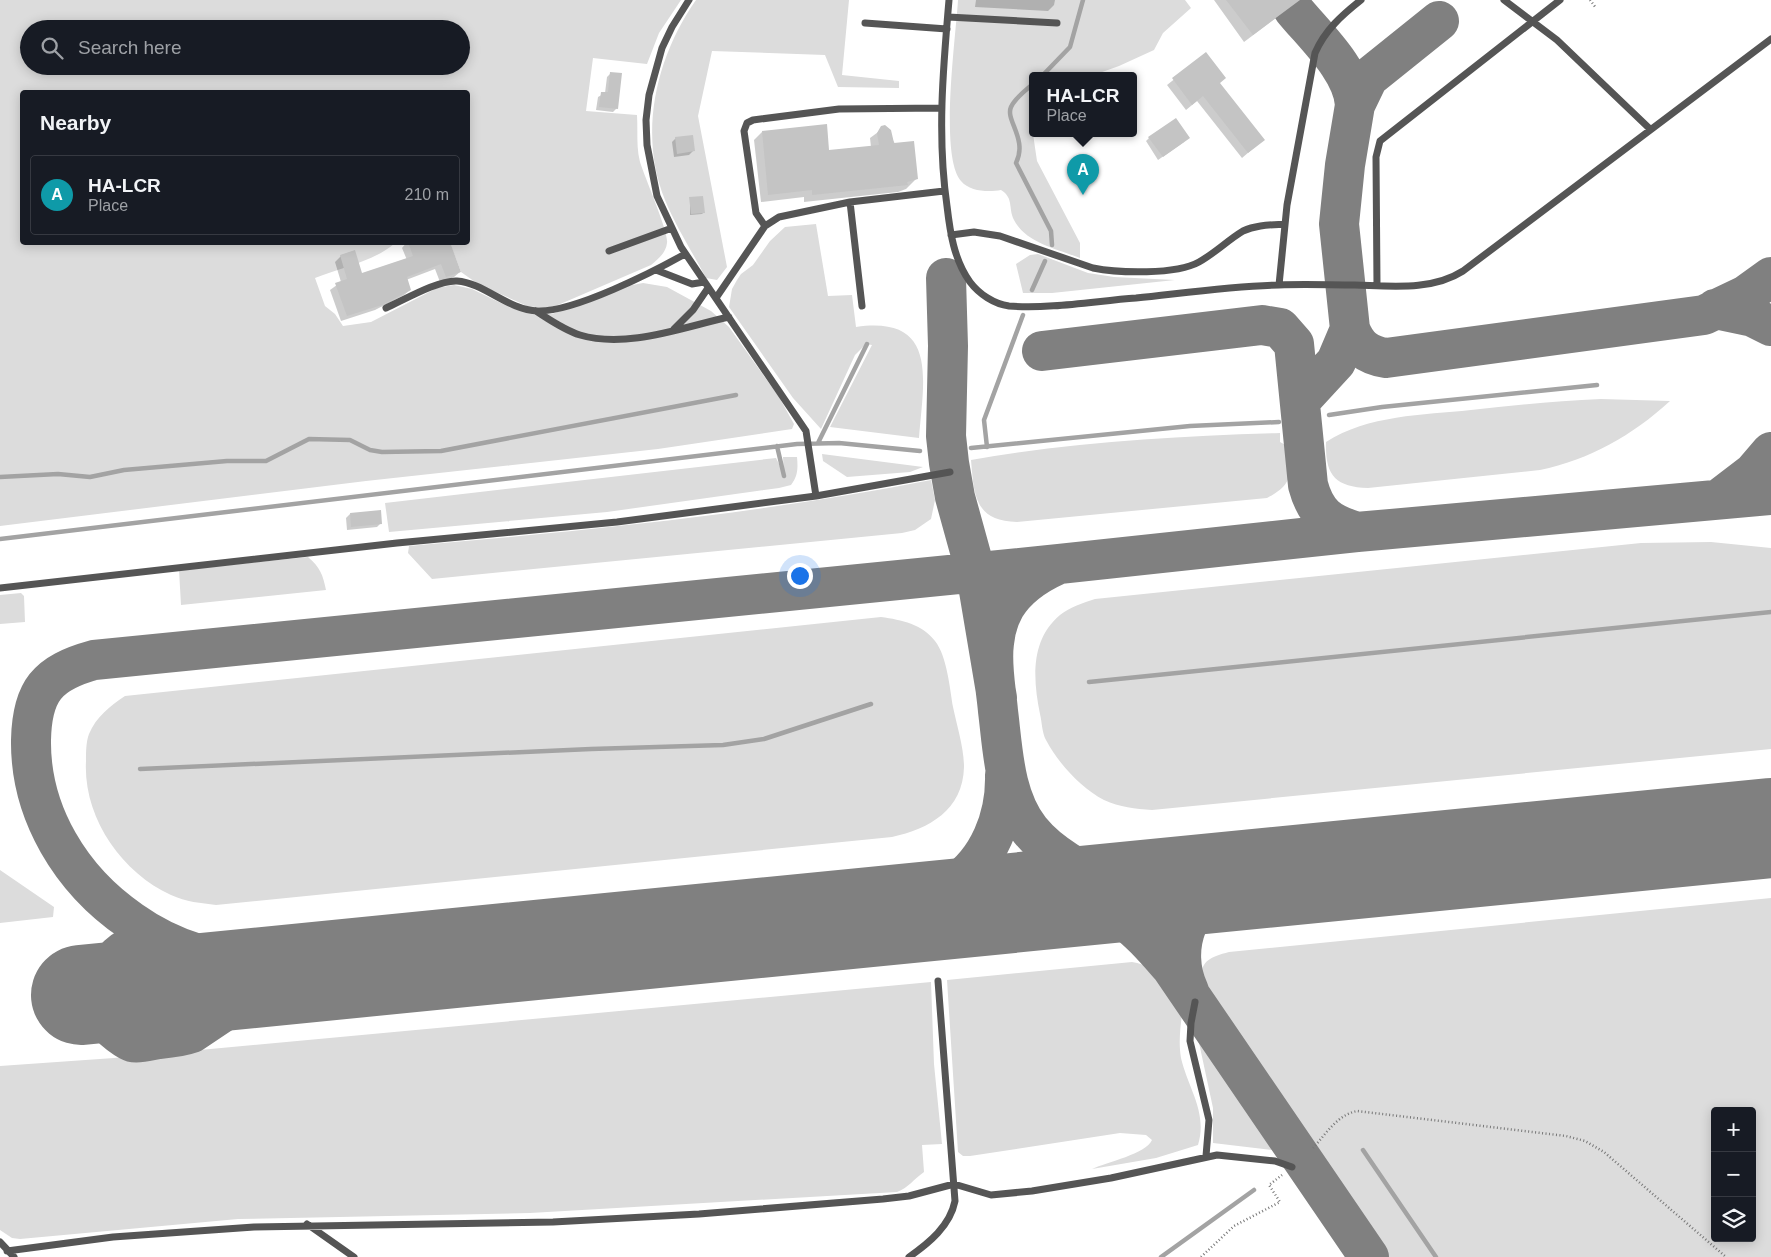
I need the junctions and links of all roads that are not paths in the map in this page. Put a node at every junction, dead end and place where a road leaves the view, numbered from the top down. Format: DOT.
graph roads {
  1 [pos="689,0"];
  2 [pos="949,0"];
  3 [pos="1362,0"];
  4 [pos="1504,0"];
  5 [pos="1560,0"];
  6 [pos="948,17"];
  7 [pos="1533,21"];
  8 [pos="865,23"];
  9 [pos="1057,23"];
  10 [pos="947,29"];
  11 [pos="1771,39"];
  12 [pos="941,108"];
  13 [pos="1650,129"];
  14 [pos="944,191"];
  15 [pos="850,202"];
  16 [pos="1285,224"];
  17 [pos="765,226"];
  18 [pos="672,228"];
  19 [pos="951,235"];
  20 [pos="609,251"];
  21 [pos="685,254"];
  22 [pos="656,270"];
  23 [pos="706,285"];
  24 [pos="1279,285"];
  25 [pos="1377,286"];
  26 [pos="716,298"];
  27 [pos="862,306"];
  28 [pos="386,308"];
  29 [pos="536,311"];
  30 [pos="729,318"];
  31 [pos="674,329"];
  32 [pos="950,472"];
  33 [pos="816,496"];
  34 [pos="0,588"];
  35 [pos="938,981"];
  36 [pos="1195,1002"];
  37 [pos="1206,1156"];
  38 [pos="1292,1167"];
  39 [pos="954,1184"];
  40 [pos="307,1224"];
  41 [pos="0,1242"];
  42 [pos="8,1251"];
  43 [pos="14,1257"];
  44 [pos="354,1257"];
  45 [pos="909,1257"];
  1 -- 18 [label="lane"];
  2 -- 6 [label="lane"];
  3 -- 16 [label="lane"];
  4 -- 7 [label="lane"];
  5 -- 7 [label="lane"];
  6 -- 9 [label="lane"];
  6 -- 10 [label="lane"];
  7 -- 13 [label="lane"];
  7 -- 25 [label="lane"];
  8 -- 10 [label="lane"];
  10 -- 12 [label="lane"];
  11 -- 13 [label="lane"];
  12 -- 14 [label="lane"];
  12 -- 17 [label="lane"];
  13 -- 25 [label="lane"];
  14 -- 15 [label="lane"];
  14 -- 19 [label="lane"];
  15 -- 17 [label="lane"];
  15 -- 27 [label="lane"];
  16 -- 19 [label="lane"];
  16 -- 24 [label="lane"];
  17 -- 26 [label="lane"];
  18 -- 20 [label="lane"];
  18 -- 21 [label="lane"];
  19 -- 24 [label="lane"];
  21 -- 22 [label="lane"];
  21 -- 23 [label="lane"];
  22 -- 23 [label="lane"];
  22 -- 29 [label="lane"];
  23 -- 26 [label="lane"];
  23 -- 31 [label="lane"];
  24 -- 25 [label="lane"];
  26 -- 30 [label="lane"];
  28 -- 29 [label="lane"];
  29 -- 31 [label="lane"];
  30 -- 31 [label="lane"];
  30 -- 33 [label="lane"];
  32 -- 33 [label="lane"];
  33 -- 34 [label="lane"];
  35 -- 39 [label="lane"];
  36 -- 37 [label="lane"];
  37 -- 38 [label="lane"];
  37 -- 39 [label="lane"];
  39 -- 40 [label="lane"];
  39 -- 45 [label="lane"];
  40 -- 42 [label="lane"];
  40 -- 44 [label="lane"];
  41 -- 42 [label="lane"];
  42 -- 43 [label="lane"];
}
